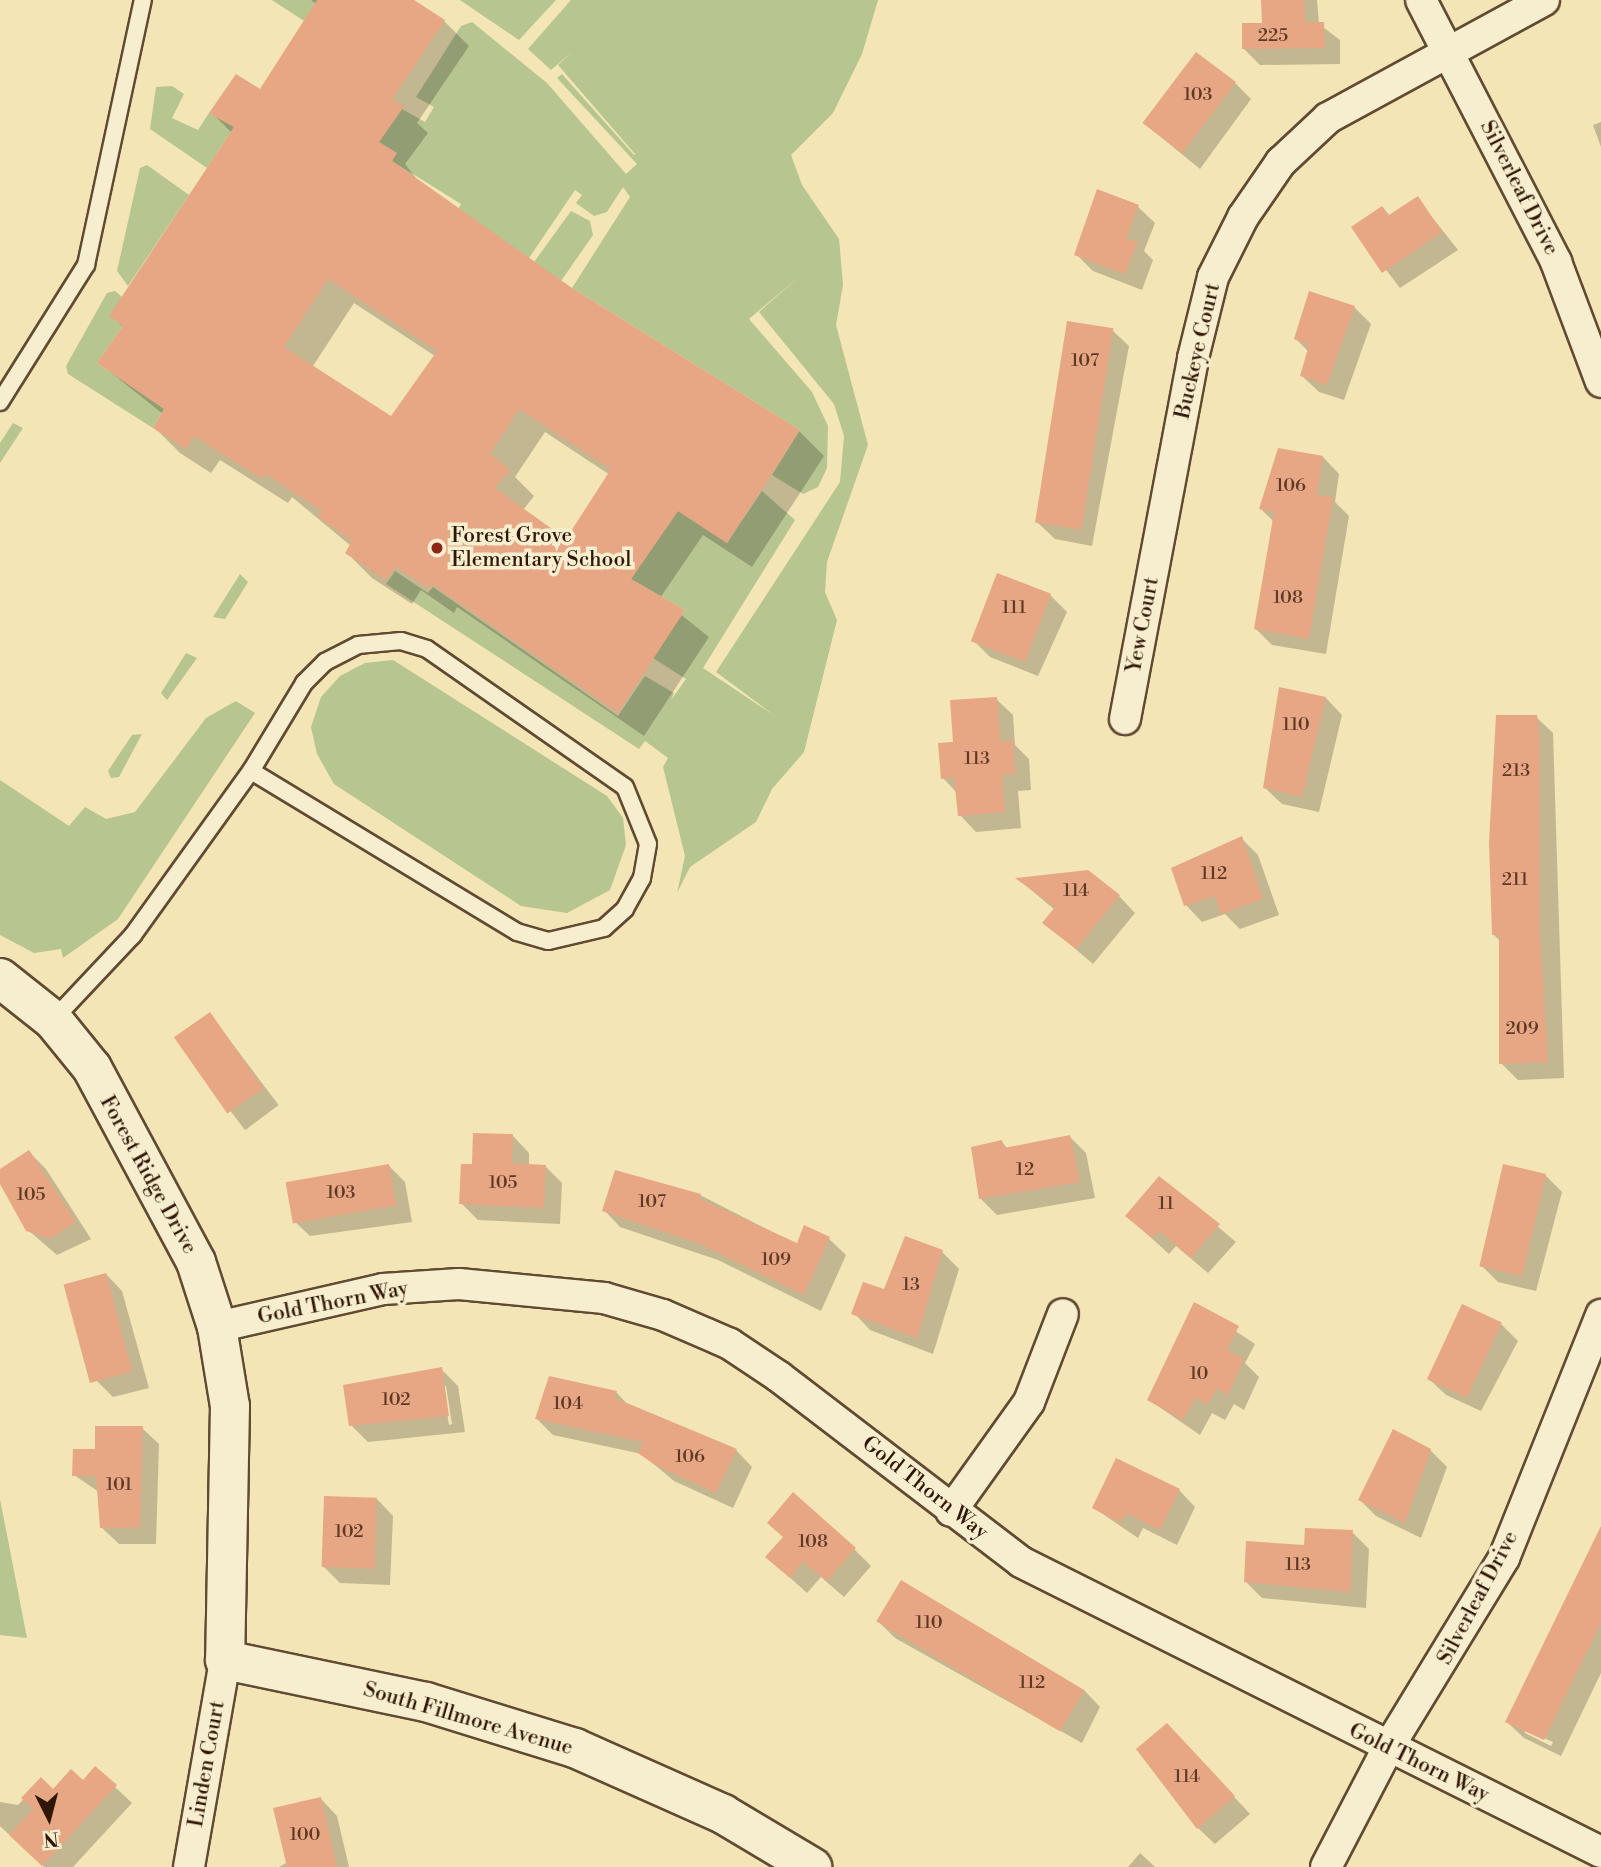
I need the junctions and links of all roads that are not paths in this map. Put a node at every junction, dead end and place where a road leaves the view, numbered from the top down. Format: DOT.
graph roads {
  1 [pos="143,0"];
  2 [pos="1421,0"];
  3 [pos="1544,0"];
  4 [pos="1447,49"];
  5 [pos="1601,382"];
  6 [pos="0,402"];
  7 [pos="1160,531"];
  8 [pos="1125,719"];
  9 [pos="251,771"];
  10 [pos="0,978"];
  11 [pos="53,1020"];
  12 [pos="1063,1314"];
  13 [pos="1601,1315"];
  14 [pos="217,1327"];
  15 [pos="951,1511"];
  16 [pos="225,1660"];
  17 [pos="1388,1748"];
  18 [pos="1601,1853"];
  19 [pos="189,1867"];
  20 [pos="812,1867"];
  21 [pos="1326,1867"];
  1 -- 6 [label="lane"];
  2 -- 4 [label="street, Silverleaf Drive"];
  3 -- 4 [label="street, Buckeye Court"];
  4 -- 5 [label="street, Silverleaf Drive"];
  4 -- 7 [label="street, Buckeye Court"];
  7 -- 8 [label="street, Yew Court"];
  9 -- 9 [label="lane"];
  9 -- 11 [label="lane"];
  10 -- 11 [label="street, Forest Ridge Drive"];
  11 -- 14 [label="street, Forest Ridge Drive"];
  12 -- 15 [label="street"];
  13 -- 17 [label="street, Silverleaf Drive"];
  14 -- 15 [label="street, Gold Thorn Way"];
  14 -- 16 [label="street, Forest Ridge Drive"];
  15 -- 17 [label="street, Gold Thorn Way"];
  16 -- 19 [label="street, Linden Court"];
  16 -- 20 [label="street, South Fillmore Avenue"];
  17 -- 18 [label="street, Gold Thorn Way"];
  17 -- 21 [label="street, Silverleaf Drive"];
}
